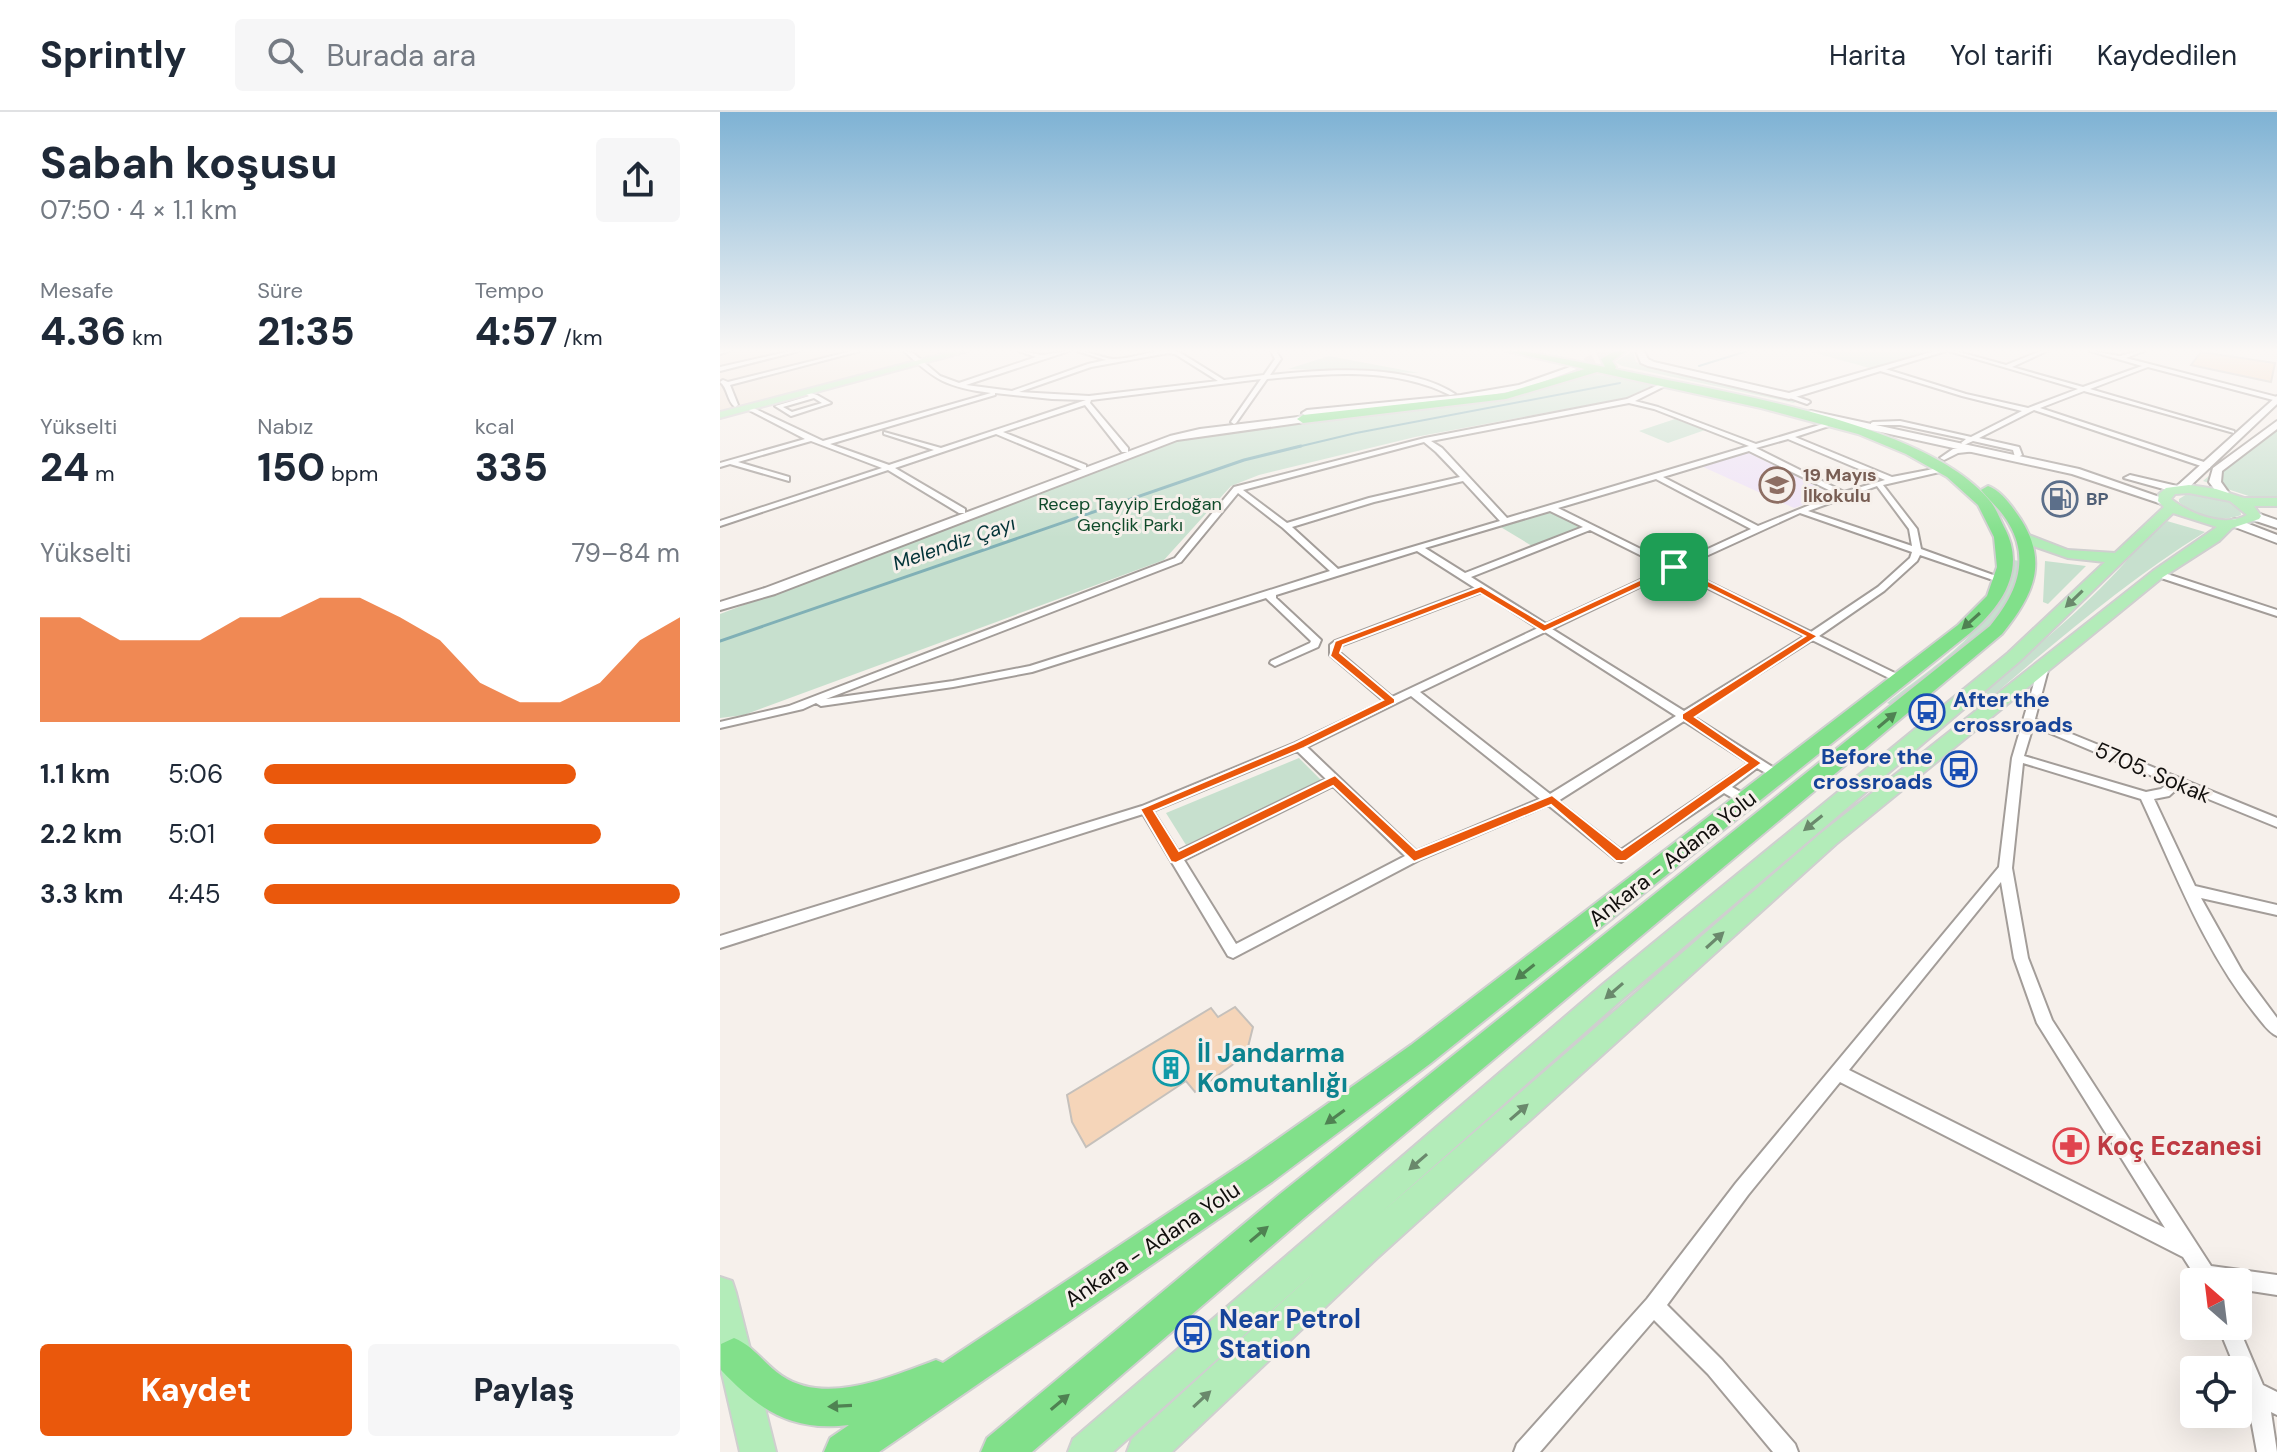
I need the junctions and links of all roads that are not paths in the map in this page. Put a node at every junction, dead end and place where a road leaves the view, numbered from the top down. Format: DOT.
graph roads {
  1 [pos="760,414"];
  2 [pos="926,414"];
  3 [pos="1052,414"];
  4 [pos="1095,414"];
  5 [pos="1240,414"];
  6 [pos="1302,414"];
  7 [pos="1344,414"];
  8 [pos="1356,414"];
  9 [pos="1563,414"];
  10 [pos="1670,414"];
  11 [pos="1805,414"];
  12 [pos="1806,414"];
  13 [pos="1824,414"];
  14 [pos="2023,414"];
  15 [pos="2045,414"];
  16 [pos="2166,414"];
  17 [pos="2262,414"];
  18 [pos="1303,419"];
  19 [pos="1841,421"];
  20 [pos="1234,422"];
  21 [pos="2277,424"];
  22 [pos="1880,428"];
  23 [pos="997,432"];
  24 [pos="2232,432"];
  25 [pos="886,433"];
  26 [pos="1788,436"];
  27 [pos="811,439"];
  28 [pos="1425,440"];
  29 [pos="825,443"];
  30 [pos="1970,444"];
  31 [pos="1752,447"];
  32 [pos="1125,450"];
  33 [pos="941,451"];
  34 [pos="730,462"];
  35 [pos="1942,463"];
  36 [pos="720,465"];
  37 [pos="2207,466"];
  38 [pos="1083,467"];
  39 [pos="889,468"];
  40 [pos="1656,476"];
  41 [pos="1465,478"];
  42 [pos="786,479"];
  43 [pos="1892,480"];
  44 [pos="1879,484"];
  45 [pos="1237,489"];
  46 [pos="1845,495"];
  47 [pos="2225,496"];
  48 [pos="2174,497"];
  49 [pos="2277,502"];
  50 [pos="1549,507"];
  51 [pos="962,511"];
  52 [pos="1801,511"];
  53 [pos="2277,514"];
  54 [pos="2254,515"];
  55 [pos="2235,516"];
  56 [pos="1504,520"];
  57 [pos="720,524"];
  58 [pos="2277,524"];
  59 [pos="1286,526"];
  60 [pos="1591,527"];
  61 [pos="1758,529"];
  62 [pos="2024,538"];
  63 [pos="2277,539"];
  64 [pos="1417,547"];
  65 [pos="1916,553"];
  66 [pos="2116,557"];
  67 [pos="1674,567"];
  68 [pos="1336,572"];
  69 [pos="2158,574"];
  70 [pos="1463,577"];
  71 [pos="2002,580"];
  72 [pos="1481,589"];
  73 [pos="1271,594"];
  74 [pos="720,603"];
  75 [pos="2277,613"];
  76 [pos="1544,628"];
  77 [pos="1812,636"];
  78 [pos="1275,663"];
  79 [pos="2044,666"];
  80 [pos="1899,679"];
  81 [pos="1412,691"];
  82 [pos="1391,701"];
  83 [pos="793,708"];
  84 [pos="1687,717"];
  85 [pos="2028,720"];
  86 [pos="720,725"];
  87 [pos="1299,746"];
  88 [pos="2018,758"];
  89 [pos="1756,763"];
  90 [pos="1778,776"];
  91 [pos="1335,780"];
  92 [pos="2177,782"];
  93 [pos="1724,787"];
  94 [pos="2146,796"];
  95 [pos="1552,799"];
  96 [pos="1747,801"];
  97 [pos="1146,809"];
  98 [pos="2277,823"];
  99 [pos="1414,857"];
  100 [pos="1176,858"];
  101 [pos="2005,868"];
  102 [pos="2189,890"];
  103 [pos="2277,910"];
  104 [pos="720,942"];
  105 [pos="2275,1023"];
  106 [pos="1838,1073"];
  107 [pos="2192,1251"];
  108 [pos="2202,1268"];
  109 [pos="2252,1282"];
  110 [pos="2277,1285"];
  111 [pos="720,1293"];
  112 [pos="1654,1306"];
  113 [pos="2234,1340"];
  114 [pos="734,1357"];
  115 [pos="967,1367"];
  116 [pos="2256,1392"];
  117 [pos="2277,1404"];
  118 [pos="758,1452"];
  119 [pos="844,1452"];
  120 [pos="1001,1452"];
  121 [pos="1086,1452"];
  122 [pos="1145,1452"];
  123 [pos="1525,1452"];
  124 [pos="1787,1452"];
  125 [pos="2268,1452"];
  1 -- 27 [label="street"];
  2 -- 29 [label="street"];
  3 -- 23 [label="street"];
  4 -- 32 [label="street"];
  5 -- 20 [label="street"];
  6 -- 20 [label="main road"];
  7 -- 18 [label="main road"];
  8 -- 18 [label="highway"];
  9 -- 28 [label="street"];
  10 -- 31 [label="street"];
  11 -- 19 [label="highway, Ankara - Adana Yolu"];
  12 -- 22 [label="main road"];
  13 -- 19 [label="highway, Ankara - Adana Yolu"];
  14 -- 30 [label="street"];
  15 -- 37 [label="street"];
  16 -- 24 [label="street"];
  17 -- 37 [label="main road"];
  18 -- 74 [label="main road"];
  19 -- 22 [label="highway, Ankara - Adana Yolu"];
  19 -- 26 [label="street"];
  19 -- 35 [label="highway, Ankara - Adana Yolu"];
  20 -- 32 [label="main road"];
  21 -- 47 [label="main road"];
  22 -- 30 [label="main road"];
  22 -- 30 [label="street"];
  22 -- 35 [label="highway, Ankara - Adana Yolu"];
  23 -- 33 [label="street"];
  23 -- 38 [label="street"];
  25 -- 33 [label="street"];
  26 -- 31 [label="street"];
  26 -- 43 [label="street"];
  27 -- 29 [label="street"];
  27 -- 34 [label="street"];
  28 -- 41 [label="street"];
  28 -- 45 [label="street"];
  29 -- 39 [label="street"];
  30 -- 35 [label="street"];
  30 -- 48 [label="main road"];
  30 -- 48 [label="main road"];
  31 -- 40 [label="street"];
  31 -- 46 [label="street"];
  32 -- 38 [label="main road"];
  33 -- 39 [label="street"];
  34 -- 36 [label="street"];
  34 -- 42 [label="street"];
  35 -- 43 [label="street"];
  35 -- 62 [label="highway, Ankara - Adana Yolu"];
  35 -- 71 [label="highway, Ankara - Adana Yolu"];
  37 -- 48 [label="main road"];
  38 -- 51 [label="main road"];
  39 -- 51 [label="street"];
  39 -- 57 [label="street"];
  40 -- 50 [label="street"];
  40 -- 61 [label="street"];
  41 -- 56 [label="street"];
  41 -- 59 [label="street"];
  43 -- 44 [label="street"];
  44 -- 46 [label="street"];
  44 -- 65 [label="street"];
  45 -- 59 [label="street"];
  45 -- 83 [label="street"];
  46 -- 52 [label="street"];
  47 -- 48 [label="main road"];
  47 -- 55 [label="main road"];
  48 -- 55 [label="main road"];
  48 -- 66 [label="main road"];
  49 -- 55 [label="main road"];
  50 -- 56 [label="street"];
  50 -- 60 [label="street"];
  51 -- 74 [label="main road"];
  52 -- 61 [label="street"];
  52 -- 65 [label="street"];
  53 -- 54 [label="main road"];
  54 -- 55 [label="main road"];
  54 -- 55 [label="main road"];
  54 -- 58 [label="main road"];
  55 -- 63 [label="main road"];
  55 -- 69 [label="main road"];
  56 -- 64 [label="street"];
  59 -- 68 [label="street"];
  60 -- 67 [label="street"];
  60 -- 70 [label="street"];
  61 -- 67 [label="street"];
  62 -- 66 [label="main road"];
  120 -- 62 [label="highway, Ankara - Adana Yolu, one-way"];
  64 -- 68 [label="street"];
  64 -- 70 [label="street"];
  65 -- 71 [label="street"];
  65 -- 77 [label="street"];
  66 -- 121 [label="main road, one-way"];
  67 -- 76 [label="street"];
  67 -- 77 [label="street"];
  68 -- 73 [label="street"];
  69 -- 75 [label="street"];
  69 -- 79 [label="main road"];
  70 -- 72 [label="street"];
  71 -- 80 [label="highway, Ankara - Adana Yolu, one-way"];
  72 -- 76 [label="street"];
  72 -- 82 [label="street"];
  73 -- 78 [label="street"];
  73 -- 83 [label="street"];
  76 -- 81 [label="street"];
  76 -- 84 [label="street"];
  77 -- 80 [label="street"];
  77 -- 84 [label="street"];
  79 -- 85 [label="street"];
  122 -- 79 [label="main road, one-way"];
  80 -- 90 [label="highway, Ankara - Adana Yolu"];
  81 -- 82 [label="street"];
  81 -- 95 [label="street"];
  82 -- 87 [label="street"];
  83 -- 86 [label="street"];
  84 -- 89 [label="street"];
  84 -- 95 [label="street"];
  85 -- 88 [label="street"];
  85 -- 92 [label="street, 5705. Sokak"];
  87 -- 91 [label="street"];
  87 -- 97 [label="street"];
  88 -- 94 [label="street"];
  88 -- 101 [label="street"];
  89 -- 90 [label="street"];
  89 -- 93 [label="street"];
  90 -- 96 [label="highway, Ankara - Adana Yolu"];
  91 -- 99 [label="street"];
  91 -- 100 [label="street"];
  92 -- 94 [label="street"];
  92 -- 98 [label="street, 5705. Sokak"];
  93 -- 95 [label="street"];
  93 -- 96 [label="street"];
  94 -- 102 [label="street"];
  95 -- 99 [label="street"];
  96 -- 115 [label="highway, Ankara - Adana Yolu, one-way"];
  97 -- 100 [label="street"];
  97 -- 104 [label="street"];
  99 -- 100 [label="street"];
  101 -- 106 [label="street"];
  101 -- 107 [label="street"];
  102 -- 103 [label="street"];
  102 -- 105 [label="street"];
  106 -- 107 [label="street"];
  106 -- 112 [label="street"];
  107 -- 108 [label="street"];
  109 -- 110 [label="street"];
  111 -- 114 [label="main road"];
  112 -- 123 [label="street"];
  112 -- 124 [label="street"];
  113 -- 116 [label="street"];
  115 -- 114 [label="highway, one-way"];
  114 -- 118 [label="main road"];
  115 -- 119 [label="highway, Ankara - Adana Yolu"];
  116 -- 117 [label="street"];
  116 -- 125 [label="street"];
}
